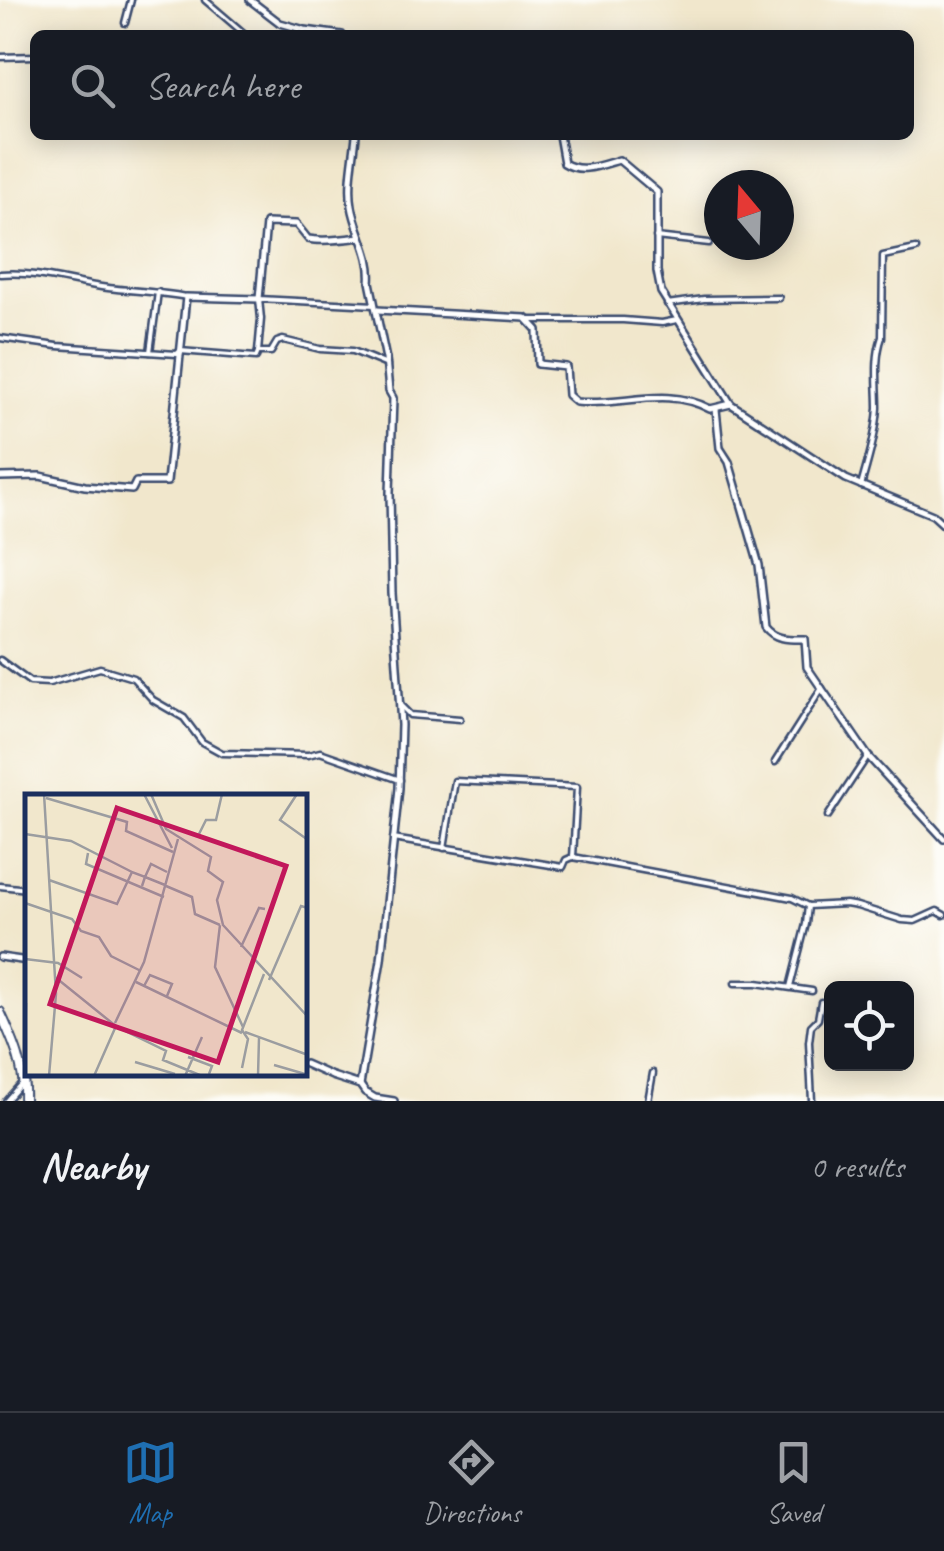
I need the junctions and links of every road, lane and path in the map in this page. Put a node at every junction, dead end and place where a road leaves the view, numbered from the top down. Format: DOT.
graph roads {
  1 [pos="131,0"];
  2 [pos="205,0"];
  3 [pos="250,0"];
  4 [pos="126,23"];
  5 [pos="240,30"];
  6 [pos="305,30"];
  7 [pos="30,56"];
  8 [pos="0,57"];
  9 [pos="356,140"];
  10 [pos="560,140"];
  11 [pos="361,237"];
  12 [pos="656,237"];
  13 [pos="704,242"];
  14 [pos="916,249"];
  15 [pos="0,274"];
  16 [pos="158,292"];
  17 [pos="186,297"];
  18 [pos="779,298"];
  19 [pos="259,299"];
  20 [pos="667,304"];
  21 [pos="376,308"];
  22 [pos="530,320"];
  23 [pos="677,320"];
  24 [pos="0,338"];
  25 [pos="180,351"];
  26 [pos="150,352"];
  27 [pos="258,352"];
  28 [pos="387,365"];
  29 [pos="731,404"];
  30 [pos="716,409"];
  31 [pos="0,477"];
  32 [pos="861,486"];
  33 [pos="944,525"];
  34 [pos="0,660"];
  35 [pos="822,688"];
  36 [pos="400,705"];
  37 [pos="460,719"];
  38 [pos="868,756"];
  39 [pos="774,762"];
  40 [pos="400,780"];
  41 [pos="828,816"];
  42 [pos="944,839"];
  43 [pos="392,840"];
  44 [pos="444,848"];
  45 [pos="573,857"];
  46 [pos="0,886"];
  47 [pos="25,888"];
  48 [pos="808,906"];
  49 [pos="944,915"];
  50 [pos="0,957"];
  51 [pos="25,961"];
  52 [pos="735,982"];
  53 [pos="790,987"];
  54 [pos="812,991"];
  55 [pos="821,1002"];
  56 [pos="0,1012"];
  57 [pos="308,1065"];
  58 [pos="653,1072"];
  59 [pos="25,1082"];
  60 [pos="360,1084"];
  61 [pos="371,1099"];
  62 [pos="6,1101"];
  63 [pos="24,1101"];
  64 [pos="394,1101"];
  65 [pos="648,1101"];
  66 [pos="812,1101"];
  1 -- 4 [label="street"];
  2 -- 5 [label="street"];
  3 -- 6 [label="street"];
  7 -- 8 [label="street"];
  9 -- 11 [label="street"];
  10 -- 12 [label="street"];
  11 -- 19 [label="street"];
  11 -- 21 [label="street"];
  12 -- 13 [label="street"];
  12 -- 20 [label="street"];
  14 -- 32 [label="street"];
  15 -- 16 [label="street"];
  16 -- 17 [label="street"];
  16 -- 26 [label="street"];
  17 -- 19 [label="street"];
  17 -- 25 [label="street"];
  18 -- 20 [label="street"];
  19 -- 21 [label="street"];
  19 -- 27 [label="street"];
  20 -- 23 [label="street"];
  21 -- 22 [label="street"];
  21 -- 28 [label="street"];
  22 -- 23 [label="street"];
  22 -- 30 [label="street"];
  23 -- 29 [label="street"];
  24 -- 26 [label="street"];
  25 -- 26 [label="street"];
  25 -- 27 [label="street"];
  25 -- 31 [label="street"];
  27 -- 28 [label="street"];
  28 -- 36 [label="street"];
  29 -- 30 [label="street"];
  29 -- 32 [label="street"];
  30 -- 35 [label="street"];
  32 -- 33 [label="street"];
  34 -- 40 [label="street"];
  35 -- 38 [label="street"];
  35 -- 39 [label="street"];
  36 -- 37 [label="street"];
  36 -- 40 [label="street"];
  38 -- 41 [label="street"];
  38 -- 42 [label="street"];
  40 -- 43 [label="street"];
  43 -- 44 [label="street"];
  43 -- 60 [label="street"];
  44 -- 45 [label="street"];
  44 -- 45 [label="street"];
  45 -- 48 [label="street"];
  46 -- 47 [label="street"];
  48 -- 49 [label="street"];
  48 -- 53 [label="street"];
  50 -- 51 [label="street"];
  52 -- 53 [label="street"];
  53 -- 54 [label="street"];
  55 -- 66 [label="street"];
  56 -- 59 [label="highway"];
  57 -- 60 [label="street"];
  58 -- 65 [label="street"];
  59 -- 62 [label="street"];
  59 -- 63 [label="highway"];
  60 -- 61 [label="street"];
  61 -- 64 [label="street"];
}
